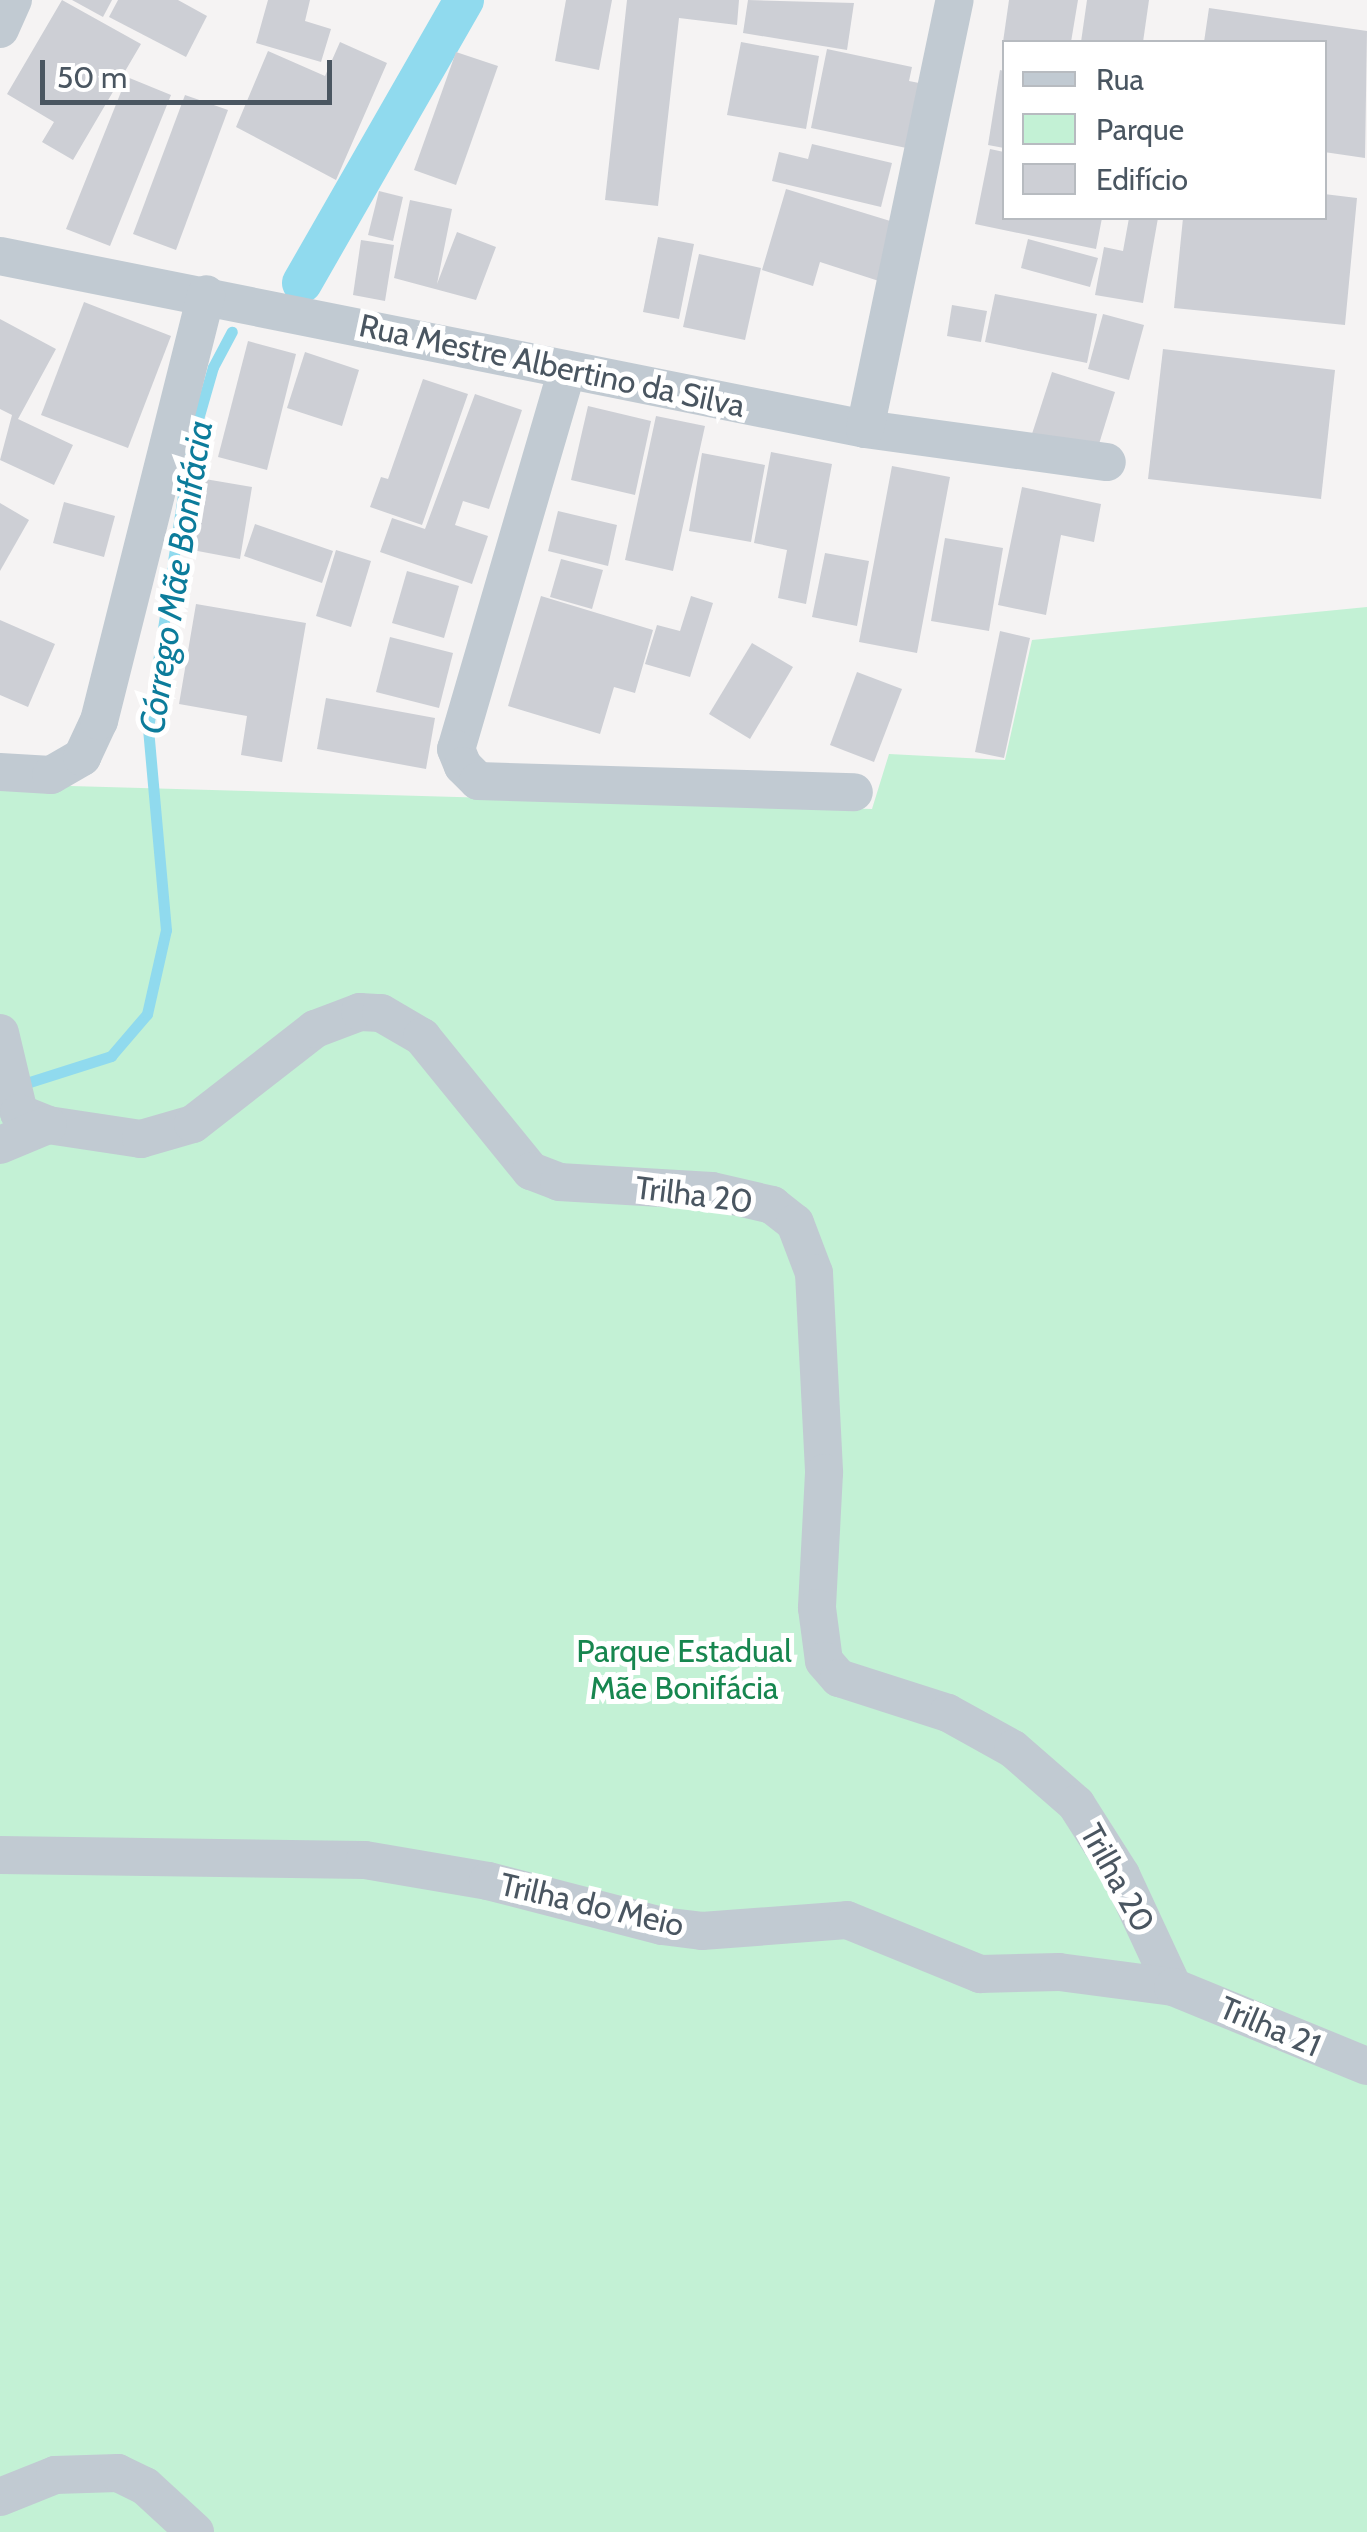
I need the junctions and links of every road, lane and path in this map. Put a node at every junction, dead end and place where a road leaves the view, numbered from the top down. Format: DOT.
graph roads {
  1 [pos="13,0"];
  2 [pos="955,0"];
  3 [pos="0,29"];
  4 [pos="0,256"];
  5 [pos="206,294"];
  6 [pos="567,370"];
  7 [pos="865,429"];
  8 [pos="1107,462"];
  9 [pos="0,772"];
  10 [pos="854,792"];
  11 [pos="4,1047"];
  12 [pos="22,1128"];
  13 [pos="0,1855"];
  14 [pos="1173,1987"];
  15 [pos="1367,2066"];
  16 [pos="0,2497"];
  17 [pos="195,2532"];
  1 -- 3 [label="street"];
  2 -- 7 [label="street"];
  4 -- 5 [label="street, Rua Mestre Albertino da Silva"];
  5 -- 6 [label="street, Rua Mestre Albertino da Silva"];
  5 -- 9 [label="street"];
  6 -- 7 [label="street, Rua Mestre Albertino da Silva"];
  6 -- 10 [label="street"];
  7 -- 8 [label="street, Rua Mestre Albertino da Silva"];
  11 -- 12 [label="street, Trilha 20"];
  12 -- 14 [label="street, Trilha 20"];
  13 -- 14 [label="street, Trilha do Meio"];
  14 -- 15 [label="street, Trilha 21"];
  16 -- 17 [label="street"];
}
